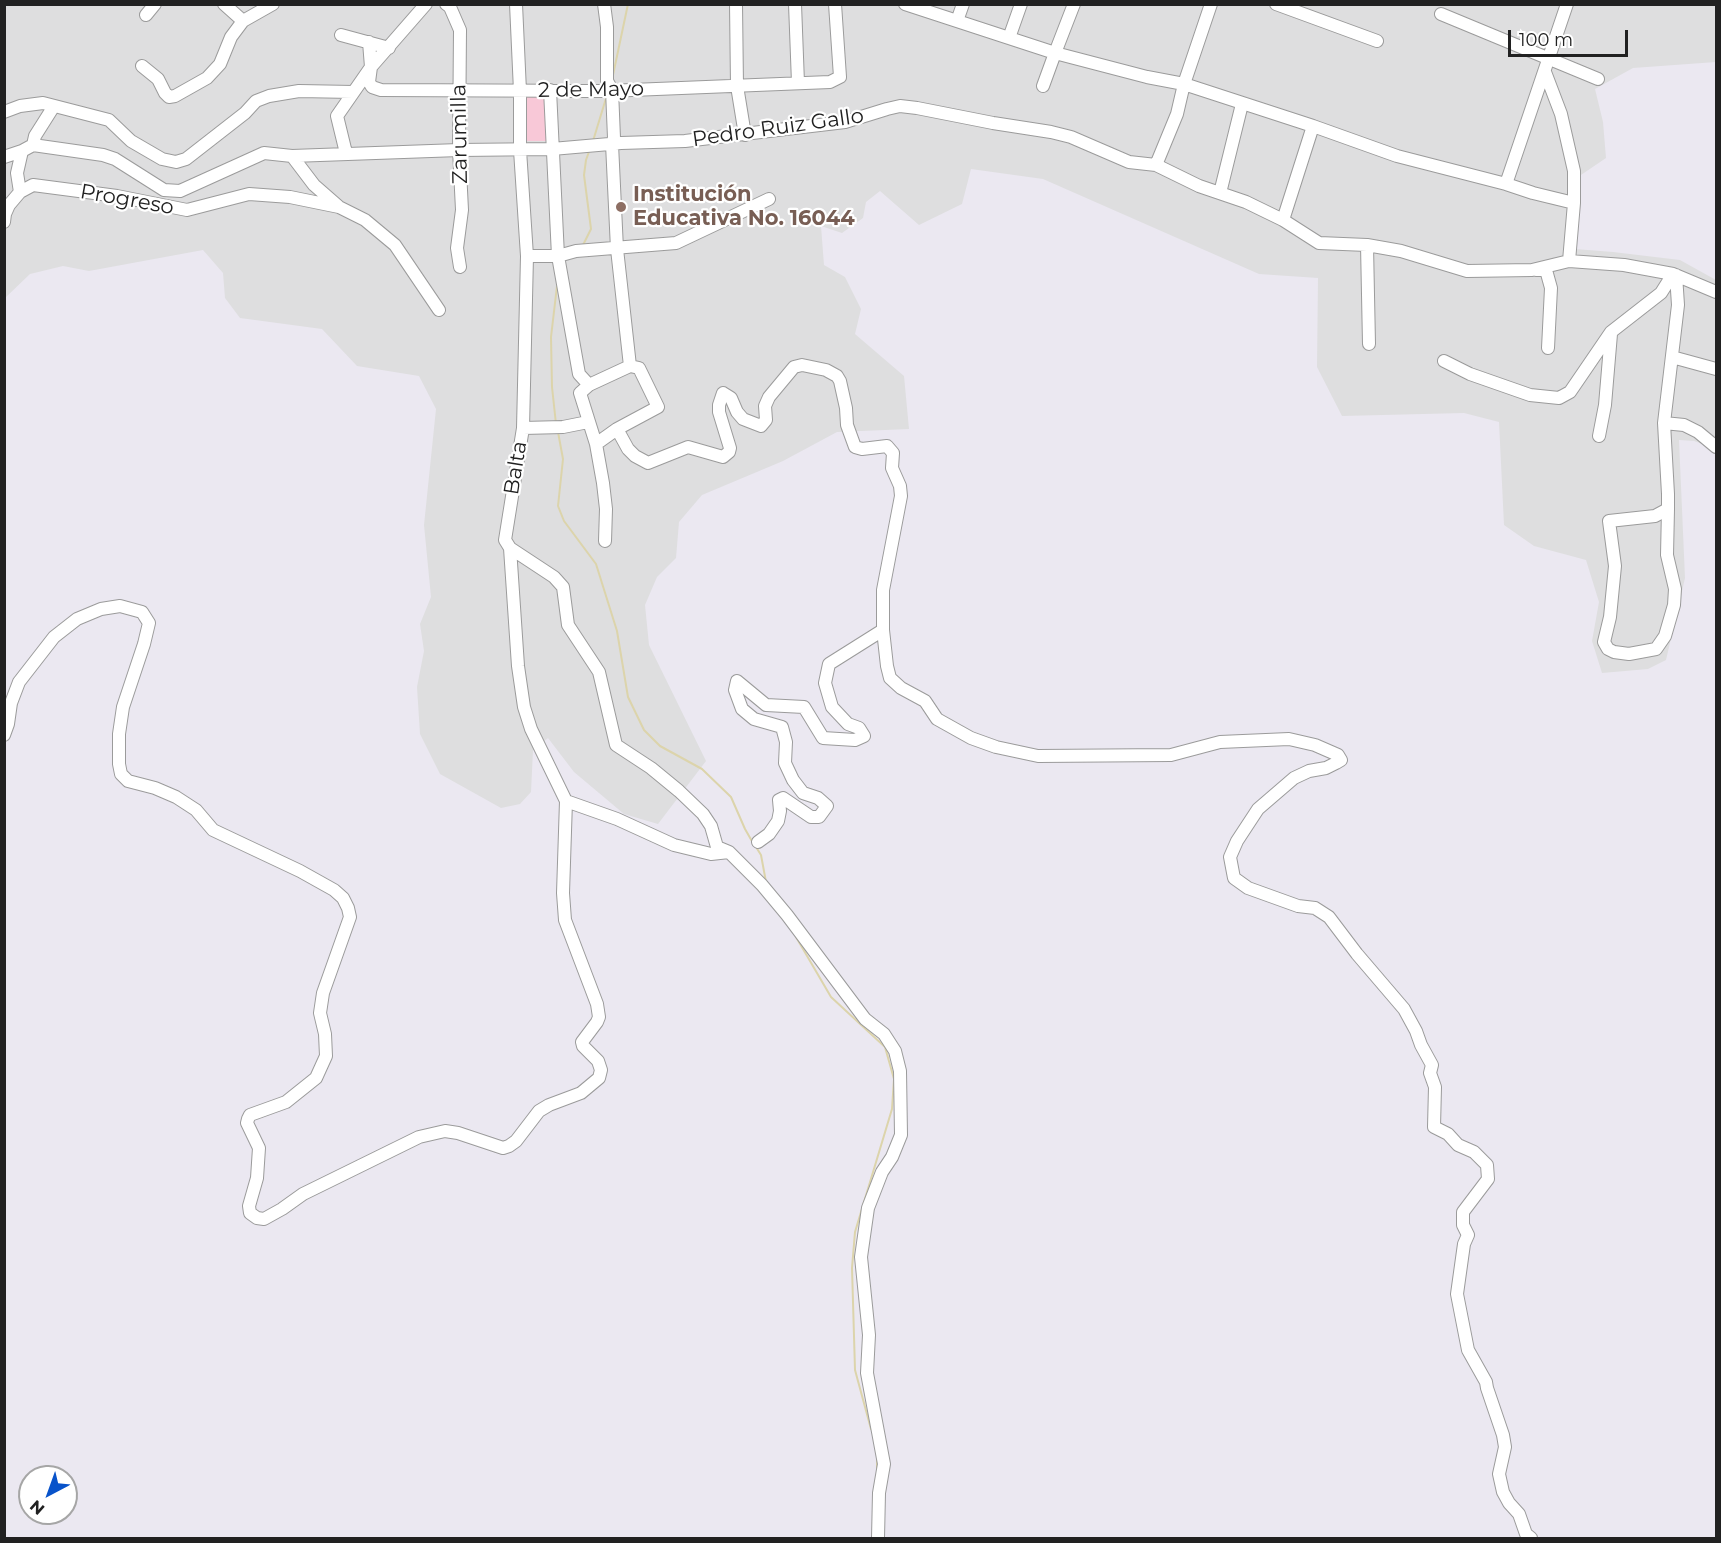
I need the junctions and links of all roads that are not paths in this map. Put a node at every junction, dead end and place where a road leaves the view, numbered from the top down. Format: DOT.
graph roads {
  1 [pos="155,4"];
  2 [pos="224,4"];
  3 [pos="273,4"];
  4 [pos="426,4"];
  5 [pos="446,4"];
  6 [pos="516,4"];
  7 [pos="604,4"];
  8 [pos="736,4"];
  9 [pos="795,4"];
  10 [pos="835,4"];
  11 [pos="905,4"];
  12 [pos="963,4"];
  13 [pos="1022,4"];
  14 [pos="1074,4"];
  15 [pos="1211,4"];
  16 [pos="1276,4"];
  17 [pos="1567,4"];
  18 [pos="1442,14"];
  19 [pos="146,15"];
  20 [pos="243,21"];
  21 [pos="957,21"];
  22 [pos="341,35"];
  23 [pos="1009,38"];
  24 [pos="1377,41"];
  25 [pos="369,42"];
  26 [pos="389,48"];
  27 [pos="1055,52"];
  28 [pos="1549,59"];
  29 [pos="142,66"];
  30 [pos="371,67"];
  31 [pos="1545,72"];
  32 [pos="1598,79"];
  33 [pos="798,83"];
  34 [pos="1184,84"];
  35 [pos="737,86"];
  36 [pos="1043,86"];
  37 [pos="611,88"];
  38 [pos="458,89"];
  39 [pos="550,90"];
  40 [pos="520,91"];
  41 [pos="353,92"];
  42 [pos="1242,104"];
  43 [pos="54,106"];
  44 [pos="4,112"];
  45 [pos="1313,126"];
  46 [pos="745,135"];
  47 [pos="612,144"];
  48 [pos="28,148"];
  49 [pos="552,149"];
  50 [pos="459,150"];
  51 [pos="520,150"];
  52 [pos="346,153"];
  53 [pos="292,156"];
  54 [pos="4,157"];
  55 [pos="1156,165"];
  56 [pos="1506,184"];
  57 [pos="20,192"];
  58 [pos="1220,193"];
  59 [pos="769,199"];
  60 [pos="1574,202"];
  61 [pos="339,207"];
  62 [pos="1283,220"];
  63 [pos="4,222"];
  64 [pos="1367,245"];
  65 [pos="617,249"];
  66 [pos="527,256"];
  67 [pos="558,256"];
  68 [pos="1569,261"];
  69 [pos="460,267"];
  70 [pos="1532,270"];
  71 [pos="1675,274"];
  72 [pos="1716,292"];
  73 [pos="439,310"];
  74 [pos="1611,332"];
  75 [pos="1369,344"];
  76 [pos="1548,348"];
  77 [pos="1672,357"];
  78 [pos="1444,361"];
  79 [pos="630,366"];
  80 [pos="1716,369"];
  81 [pos="589,386"];
  82 [pos="588,422"];
  83 [pos="1664,423"];
  84 [pos="523,428"];
  85 [pos="617,429"];
  86 [pos="1599,436"];
  87 [pos="596,444"];
  88 [pos="1716,447"];
  89 [pos="1668,509"];
  90 [pos="605,541"];
  91 [pos="510,548"];
  92 [pos="883,630"];
  93 [pos="4,735"];
  94 [pos="566,801"];
  95 [pos="758,842"];
  96 [pos="729,852"];
  97 [pos="878,1539"];
  98 [pos="1530,1539"];
  1 -- 19 [label="street"];
  2 -- 20 [label="street"];
  3 -- 20 [label="street"];
  4 -- 26 [label="street"];
  5 -- 38 [label="street, Zarumilla"];
  6 -- 40 [label="street, Balta"];
  7 -- 37 [label="street"];
  8 -- 35 [label="street"];
  9 -- 33 [label="street"];
  10 -- 33 [label="street, 2 de Mayo"];
  11 -- 21 [label="street"];
  12 -- 21 [label="street"];
  13 -- 23 [label="street"];
  14 -- 27 [label="street"];
  15 -- 34 [label="street"];
  16 -- 24 [label="street"];
  17 -- 28 [label="street"];
  18 -- 28 [label="street"];
  20 -- 29 [label="street"];
  21 -- 23 [label="street"];
  22 -- 25 [label="street"];
  23 -- 27 [label="street"];
  25 -- 26 [label="street"];
  25 -- 30 [label="street"];
  26 -- 30 [label="street"];
  27 -- 34 [label="street"];
  27 -- 36 [label="street"];
  28 -- 31 [label="street"];
  28 -- 32 [label="street"];
  30 -- 38 [label="street, 2 de Mayo"];
  30 -- 41 [label="street"];
  31 -- 56 [label="street"];
  31 -- 60 [label="street"];
  33 -- 35 [label="street, 2 de Mayo"];
  34 -- 42 [label="street"];
  34 -- 55 [label="street"];
  35 -- 37 [label="street, 2 de Mayo"];
  35 -- 46 [label="street"];
  37 -- 39 [label="street, 2 de Mayo"];
  37 -- 47 [label="street"];
  38 -- 40 [label="street, 2 de Mayo"];
  38 -- 50 [label="street, Zarumilla"];
  39 -- 40 [label="street, 2 de Mayo"];
  39 -- 49 [label="street"];
  40 -- 51 [label="street, Balta"];
  41 -- 43 [label="street"];
  41 -- 52 [label="street"];
  42 -- 45 [label="street"];
  42 -- 58 [label="street"];
  43 -- 44 [label="street"];
  43 -- 48 [label="street"];
  45 -- 56 [label="street"];
  45 -- 62 [label="street"];
  46 -- 47 [label="street, Pedro Ruiz Gallo"];
  46 -- 55 [label="street, Pedro Ruiz Gallo"];
  47 -- 49 [label="street, Pedro Ruiz Gallo"];
  47 -- 65 [label="street"];
  48 -- 53 [label="street, Pedro Ruiz Gallo"];
  48 -- 54 [label="street, Pedro Ruiz Gallo"];
  48 -- 57 [label="street"];
  49 -- 51 [label="street, Pedro Ruiz Gallo"];
  49 -- 67 [label="street"];
  50 -- 51 [label="street, Pedro Ruiz Gallo"];
  50 -- 52 [label="street, Pedro Ruiz Gallo"];
  50 -- 69 [label="street, Zarumilla"];
  51 -- 66 [label="street, Balta"];
  52 -- 53 [label="street, Pedro Ruiz Gallo"];
  53 -- 61 [label="street"];
  55 -- 58 [label="street, Pedro Ruiz Gallo"];
  56 -- 60 [label="street"];
  57 -- 61 [label="street, Progreso"];
  57 -- 63 [label="street"];
  58 -- 62 [label="street, Pedro Ruiz Gallo"];
  59 -- 65 [label="street"];
  60 -- 68 [label="street"];
  61 -- 73 [label="street, Progreso"];
  62 -- 64 [label="street, Pedro Ruiz Gallo"];
  64 -- 70 [label="street, Pedro Ruiz Gallo"];
  64 -- 75 [label="street"];
  65 -- 67 [label="street"];
  65 -- 79 [label="street"];
  66 -- 67 [label="street"];
  66 -- 84 [label="street, Balta"];
  67 -- 81 [label="street"];
  68 -- 70 [label="street, Pedro Ruiz Gallo"];
  68 -- 71 [label="street, Pedro Ruiz Gallo"];
  70 -- 76 [label="street"];
  71 -- 72 [label="street, Pedro Ruiz Gallo"];
  71 -- 74 [label="street"];
  71 -- 77 [label="street"];
  74 -- 78 [label="street"];
  74 -- 86 [label="street"];
  77 -- 80 [label="street"];
  77 -- 83 [label="street"];
  79 -- 81 [label="street"];
  79 -- 85 [label="street"];
  81 -- 82 [label="street"];
  82 -- 84 [label="street"];
  82 -- 87 [label="street"];
  83 -- 88 [label="street"];
  83 -- 89 [label="street"];
  84 -- 91 [label="street, Balta"];
  85 -- 87 [label="street"];
  85 -- 92 [label="street"];
  87 -- 90 [label="street"];
  89 -- 89 [label="street"];
  91 -- 94 [label="street, Balta"];
  91 -- 96 [label="street"];
  92 -- 95 [label="street"];
  92 -- 98 [label="street"];
  93 -- 94 [label="street"];
  94 -- 96 [label="street"];
  96 -- 97 [label="street"];
}
